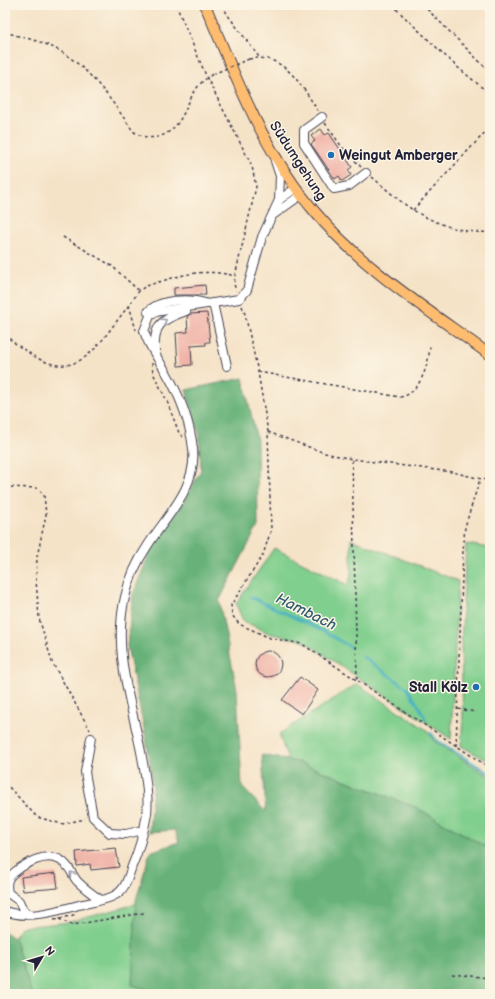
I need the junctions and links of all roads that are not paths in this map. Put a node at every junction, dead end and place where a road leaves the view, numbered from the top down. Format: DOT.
graph roads {
  1 [pos="205,5"];
  2 [pos="322,117"];
  3 [pos="273,153"];
  4 [pos="366,173"];
  5 [pos="299,192"];
  6 [pos="279,200"];
  7 [pos="270,218"];
  8 [pos="210,304"];
  9 [pos="157,352"];
  10 [pos="490,355"];
  11 [pos="227,366"];
  12 [pos="91,738"];
  13 [pos="143,830"];
  14 [pos="101,900"];
  15 [pos="5,911"];
  16 [pos="28,914"];
  1 -- 3 [label="main road, Südumgehung"];
  2 -- 4 [label="street"];
  3 -- 5 [label="main road, Südumgehung"];
  3 -- 6 [label="street"];
  5 -- 6 [label="street"];
  5 -- 7 [label="street"];
  5 -- 10 [label="main road, Südumgehung"];
  6 -- 7 [label="street"];
  7 -- 8 [label="street"];
  9 -- 8 [label="street, one-way"];
  8 -- 9 [label="street"];
  8 -- 11 [label="street"];
  9 -- 13 [label="street"];
  12 -- 13 [label="street"];
  13 -- 14 [label="street"];
  14 -- 16 [label="street"];
  14 -- 16 [label="street, one-way"];
  15 -- 16 [label="street"];
}
